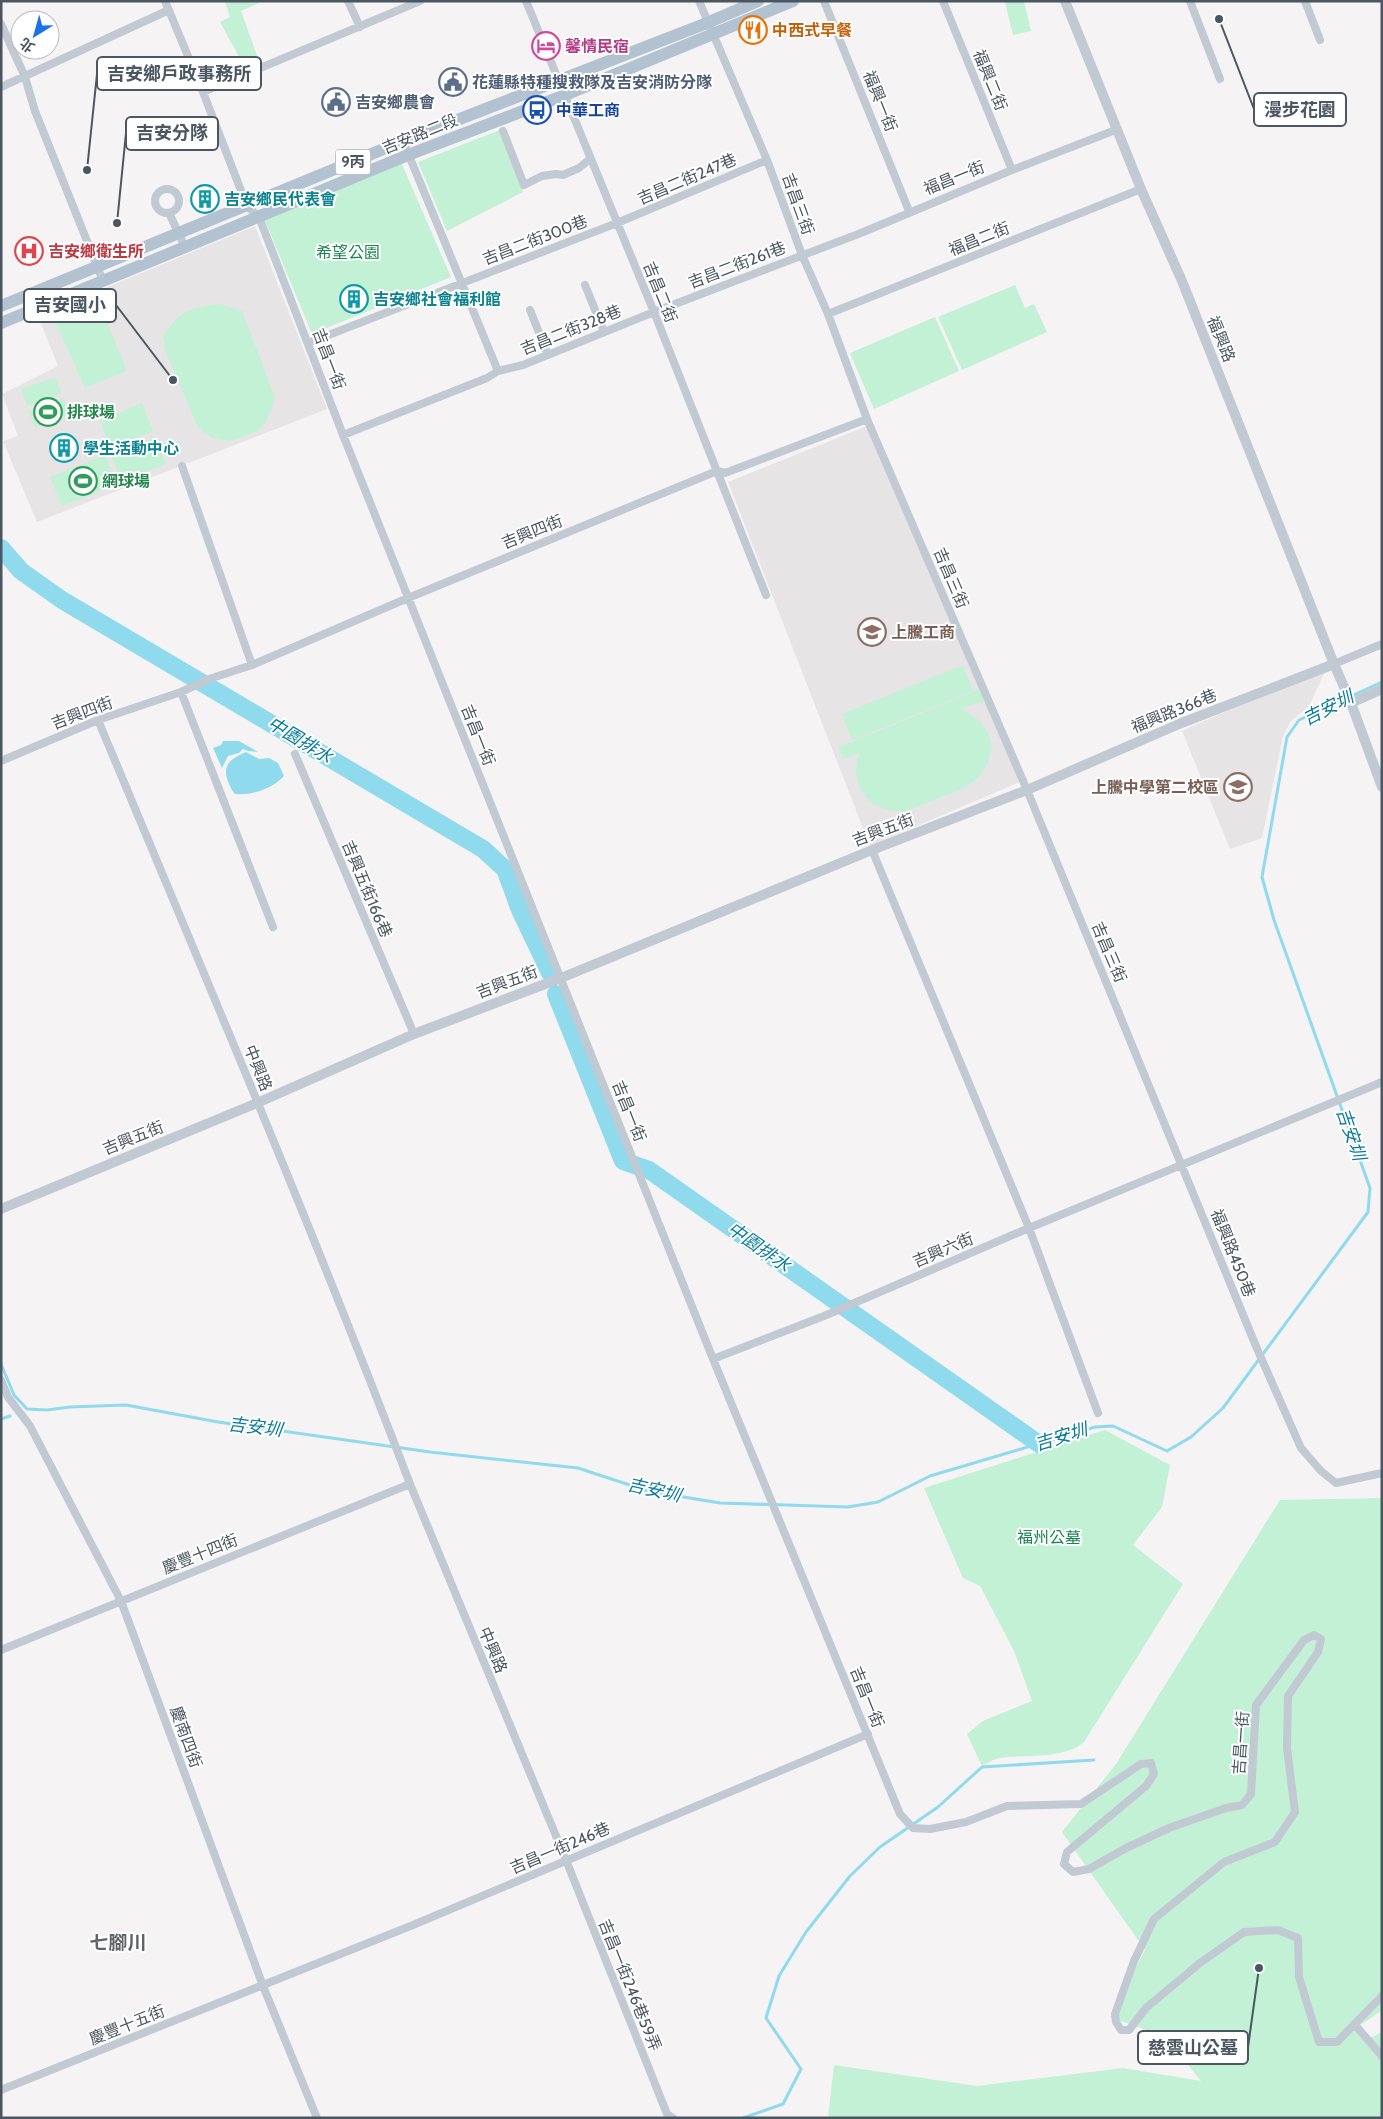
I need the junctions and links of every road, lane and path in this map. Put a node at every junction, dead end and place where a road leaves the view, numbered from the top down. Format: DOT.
graph roads {
  1 [pos="165,1"];
  2 [pos="348,1"];
  3 [pos="420,1"];
  4 [pos="526,1"];
  5 [pos="699,1"];
  6 [pos="758,1"];
  7 [pos="793,1"];
  8 [pos="824,1"];
  9 [pos="943,1"];
  10 [pos="1065,1"];
  11 [pos="1190,1"];
  12 [pos="1305,1"];
  13 [pos="169,10"];
  14 [pos="1,24"];
  15 [pos="360,27"];
  16 [pos="710,28"];
  17 [pos="1320,40"];
  18 [pos="25,77"];
  19 [pos="1220,79"];
  20 [pos="559,80"];
  21 [pos="1,87"];
  22 [pos="203,92"];
  23 [pos="564,95"];
  24 [pos="1118,129"];
  25 [pos="503,131"];
  26 [pos="403,141"];
  27 [pos="408,155"];
  28 [pos="590,159"];
  29 [pos="767,160"];
  30 [pos="1012,170"];
  31 [pos="1141,189"];
  32 [pos="247,206"];
  33 [pos="910,212"];
  34 [pos="169,213"];
  35 [pos="259,217"];
  36 [pos="617,223"];
  37 [pos="180,234"];
  38 [pos="185,247"];
  39 [pos="802,256"];
  40 [pos="97,267"];
  41 [pos="103,281"];
  42 [pos="462,282"];
  43 [pos="585,285"];
  44 [pos="1,306"];
  45 [pos="530,310"];
  46 [pos="654,312"];
  47 [pos="828,314"];
  48 [pos="1,324"];
  49 [pos="604,332"];
  50 [pos="308,343"];
  51 [pos="548,355"];
  52 [pos="498,371"];
  53 [pos="867,419"];
  54 [pos="343,435"];
  55 [pos="182,466"];
  56 [pos="717,471"];
  57 [pos="766,595"];
  58 [pos="408,598"];
  59 [pos="1382,644"];
  60 [pos="1334,664"];
  61 [pos="252,665"];
  62 [pos="1382,689"];
  63 [pos="178,693"];
  64 [pos="1348,698"];
  65 [pos="98,720"];
  66 [pos="295,754"];
  67 [pos="1,760"];
  68 [pos="1382,787"];
  69 [pos="1027,790"];
  70 [pos="872,850"];
  71 [pos="273,927"];
  72 [pos="561,978"];
  73 [pos="414,1034"];
  74 [pos="1382,1082"];
  75 [pos="257,1103"];
  76 [pos="1182,1165"];
  77 [pos="1,1209"];
  78 [pos="1028,1228"];
  79 [pos="713,1358"];
  80 [pos="1,1380"];
  81 [pos="1098,1413"];
  82 [pos="1382,1473"];
  83 [pos="410,1484"];
  84 [pos="121,1602"];
  85 [pos="1,1650"];
  86 [pos="868,1734"];
  87 [pos="566,1860"];
  88 [pos="263,1986"];
  89 [pos="1382,1996"];
  90 [pos="1355,2025"];
  91 [pos="1382,2056"];
  92 [pos="1,2090"];
  93 [pos="317,2118"];
  94 [pos="673,2118"];
  1 -- 13 [label="street, 吉昌一街"];
  2 -- 15 [label="street"];
  3 -- 15 [label="street"];
  4 -- 20 [label="street, 吉昌二街"];
  5 -- 16 [label="street, 吉昌三街"];
  6 -- 16 [label="main road, 9丙"];
  7 -- 16 [label="main road, 9丙"];
  8 -- 33 [label="street, 福興一街"];
  9 -- 30 [label="street, 福興二街"];
  10 -- 24 [label="street, 福興路"];
  11 -- 19 [label="street"];
  12 -- 17 [label="street"];
  13 -- 18 [label="street"];
  13 -- 22 [label="street, 吉昌一街"];
  14 -- 18 [label="street"];
  15 -- 22 [label="street"];
  16 -- 20 [label="main road, 吉安路二段 / 9丙"];
  16 -- 23 [label="main road, 吉安路二段 / 9丙"];
  16 -- 29 [label="street, 吉昌三街"];
  18 -- 21 [label="street"];
  18 -- 40 [label="street"];
  20 -- 23 [label="street, 吉昌二街"];
  20 -- 26 [label="main road, 吉安路二段 / 9丙"];
  22 -- 32 [label="street, 吉昌一街"];
  23 -- 27 [label="main road, 吉安路二段 / 9丙"];
  23 -- 28 [label="street, 吉昌二街"];
  24 -- 30 [label="street, 福昌一街"];
  24 -- 31 [label="street, 福興路"];
  25 -- 28 [label="street"];
  26 -- 27 [label="street"];
  26 -- 32 [label="main road, 吉安路二段 / 9丙"];
  27 -- 35 [label="main road, 吉安路二段 / 9丙"];
  27 -- 42 [label="street"];
  28 -- 36 [label="street, 吉昌二街"];
  29 -- 36 [label="street, 吉昌二街247巷"];
  29 -- 39 [label="street, 吉昌三街"];
  30 -- 33 [label="street, 福昌一街"];
  31 -- 47 [label="street, 福昌二街"];
  31 -- 60 [label="street, 福興路"];
  32 -- 35 [label="street, 吉昌一街"];
  32 -- 37 [label="main road, 吉安路二段 / 9丙"];
  33 -- 39 [label="street, 福昌一街"];
  34 -- 37 [label="street"];
  35 -- 38 [label="main road, 吉安路二段 / 9丙"];
  35 -- 50 [label="street, 吉昌一街"];
  36 -- 42 [label="street, 吉昌二街300巷"];
  36 -- 46 [label="street, 吉昌二街"];
  37 -- 38 [label="street"];
  37 -- 40 [label="main road, 吉安路二段 / 9丙"];
  38 -- 41 [label="main road, 吉安路二段 / 9丙"];
  39 -- 46 [label="street, 吉昌二街261巷"];
  39 -- 47 [label="street, 吉昌三街"];
  40 -- 41 [label="street"];
  40 -- 44 [label="main road, 吉安路二段 / 9丙"];
  41 -- 48 [label="main road, 吉安路二段 / 9丙"];
  42 -- 50 [label="street, 吉昌二街300巷"];
  42 -- 52 [label="street"];
  43 -- 49 [label="street"];
  45 -- 51 [label="street"];
  46 -- 49 [label="street, 吉昌二街328巷"];
  46 -- 56 [label="street, 吉昌二街"];
  47 -- 53 [label="street, 吉昌三街"];
  49 -- 51 [label="street, 吉昌二街328巷"];
  50 -- 54 [label="street, 吉昌一街"];
  51 -- 52 [label="street, 吉昌二街328巷"];
  52 -- 54 [label="street, 吉昌二街328巷"];
  53 -- 56 [label="street, 吉興四街"];
  53 -- 69 [label="street, 吉昌三街"];
  54 -- 58 [label="street, 吉昌一街"];
  55 -- 61 [label="street"];
  56 -- 57 [label="street, 吉昌二街"];
  56 -- 58 [label="street, 吉興四街"];
  58 -- 61 [label="street, 吉興四街"];
  58 -- 72 [label="street, 吉昌一街"];
  59 -- 60 [label="street"];
  60 -- 64 [label="street, 福興路"];
  60 -- 69 [label="street, 福興路366巷"];
  61 -- 63 [label="street, 吉興四街"];
  62 -- 64 [label="street"];
  63 -- 65 [label="street, 吉興四街"];
  63 -- 71 [label="street"];
  64 -- 68 [label="street, 福興路"];
  65 -- 67 [label="street, 吉興四街"];
  65 -- 75 [label="street, 中興路"];
  66 -- 73 [label="street, 吉興五街166巷"];
  69 -- 70 [label="street, 吉興五街"];
  69 -- 76 [label="street, 吉昌三街"];
  70 -- 72 [label="street, 吉興五街"];
  70 -- 78 [label="street"];
  72 -- 73 [label="street, 吉興五街"];
  72 -- 79 [label="street, 吉昌一街"];
  73 -- 75 [label="street, 吉興五街"];
  74 -- 76 [label="street, 吉興六街"];
  75 -- 77 [label="street, 吉興五街"];
  75 -- 83 [label="street, 中興路"];
  76 -- 78 [label="street, 吉興六街"];
  76 -- 82 [label="street, 福興路450巷"];
  78 -- 79 [label="street, 吉興六街"];
  78 -- 81 [label="street"];
  79 -- 86 [label="street, 吉昌一街"];
  80 -- 84 [label="street, 慶南四街"];
  83 -- 84 [label="street, 慶豐十四街"];
  83 -- 87 [label="street, 中興路"];
  84 -- 85 [label="street, 慶豐十四街"];
  84 -- 88 [label="street, 慶南四街"];
  86 -- 87 [label="street, 吉昌一街246巷"];
  86 -- 90 [label="street, 吉昌一街"];
  87 -- 88 [label="street, 吉昌一街246巷"];
  87 -- 94 [label="street, 吉昌一街246巷59弄"];
  88 -- 92 [label="street, 慶豐十五街"];
  88 -- 93 [label="street, 慶南四街"];
  89 -- 90 [label="street, 吉昌一街"];
  90 -- 91 [label="street"];
}
